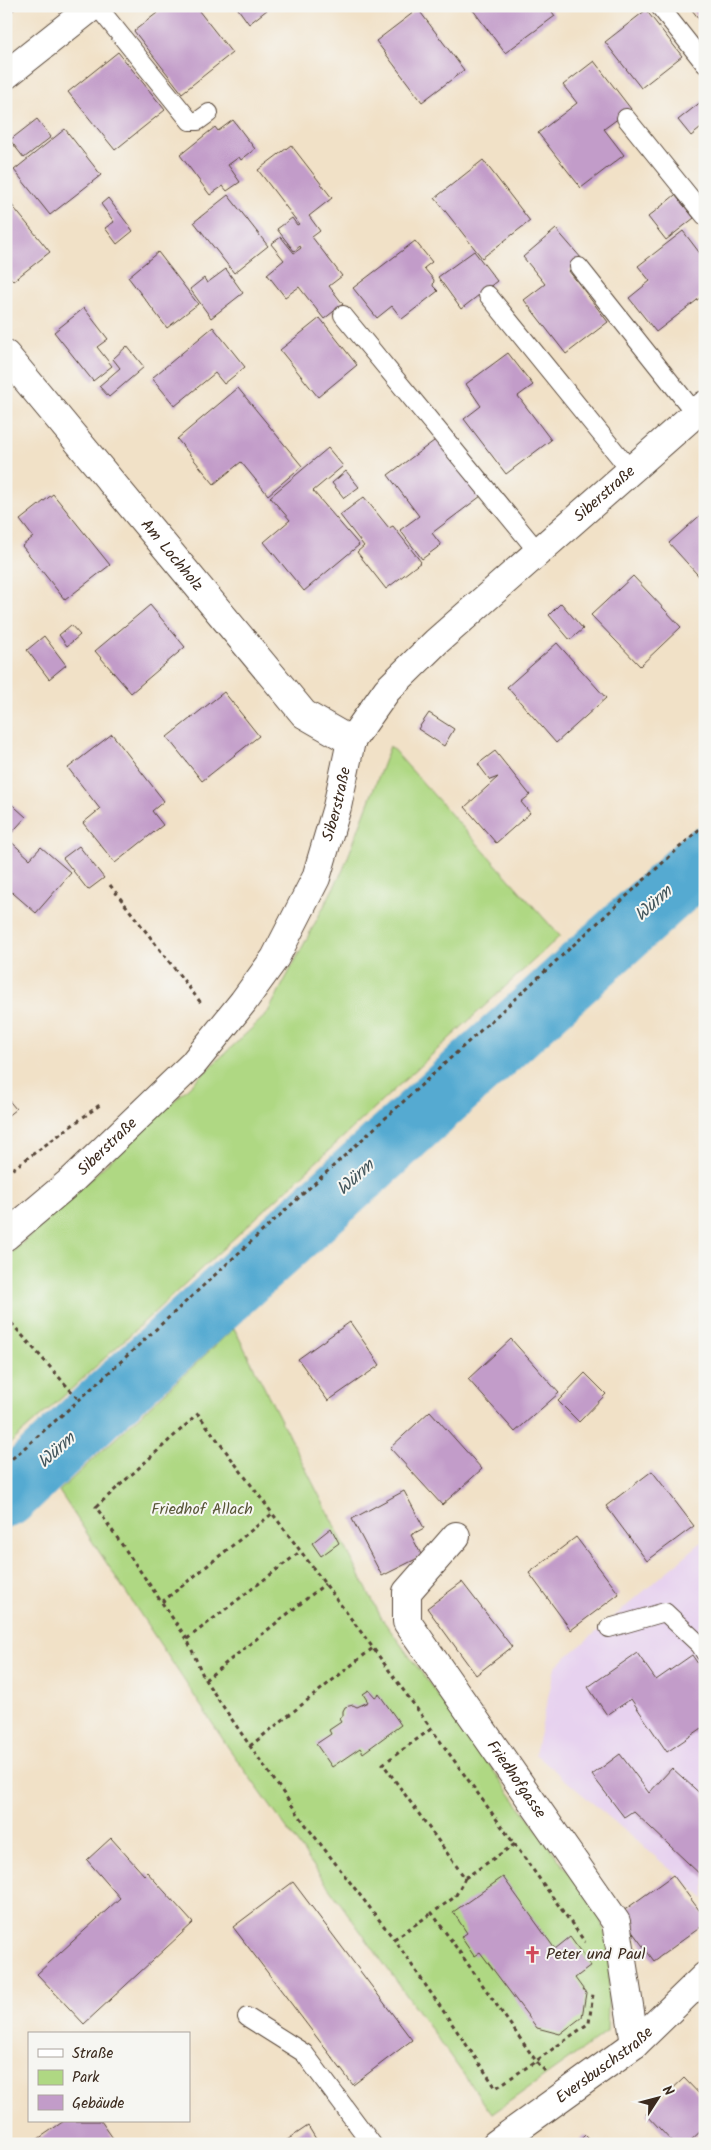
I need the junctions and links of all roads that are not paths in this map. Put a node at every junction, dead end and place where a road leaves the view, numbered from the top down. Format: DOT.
graph roads {
  1 [pos="93,6"];
  2 [pos="97,6"];
  3 [pos="660,7"];
  4 [pos="705,64"];
  5 [pos="6,75"];
  6 [pos="210,113"];
  7 [pos="626,118"];
  8 [pos="705,216"];
  9 [pos="579,267"];
  10 [pos="488,295"];
  11 [pos="344,314"];
  12 [pos="6,355"];
  13 [pos="700,409"];
  14 [pos="631,470"];
  15 [pos="539,553"];
  16 [pos="351,741"];
  17 [pos="6,1236"];
  18 [pos="456,1536"];
  19 [pos="609,1628"];
  20 [pos="705,1653"];
  21 [pos="705,1976"];
  22 [pos="247,2017"];
  23 [pos="635,2044"];
  24 [pos="372,2144"];
  25 [pos="496,2144"];
  1 -- 5 [label="street"];
  2 -- 6 [label="lane"];
  3 -- 4 [label="lane"];
  7 -- 8 [label="lane"];
  9 -- 13 [label="lane"];
  10 -- 14 [label="lane"];
  11 -- 15 [label="lane"];
  12 -- 16 [label="street, Am Lochholz"];
  13 -- 14 [label="street, Siberstraße"];
  14 -- 15 [label="street, Siberstraße"];
  15 -- 16 [label="street, Siberstraße"];
  16 -- 17 [label="street, Siberstraße"];
  18 -- 23 [label="street, Friedhofgasse"];
  19 -- 20 [label="lane"];
  21 -- 23 [label="street, Eversbuschstraße"];
  22 -- 24 [label="lane"];
  23 -- 25 [label="street, Eversbuschstraße"];
}
